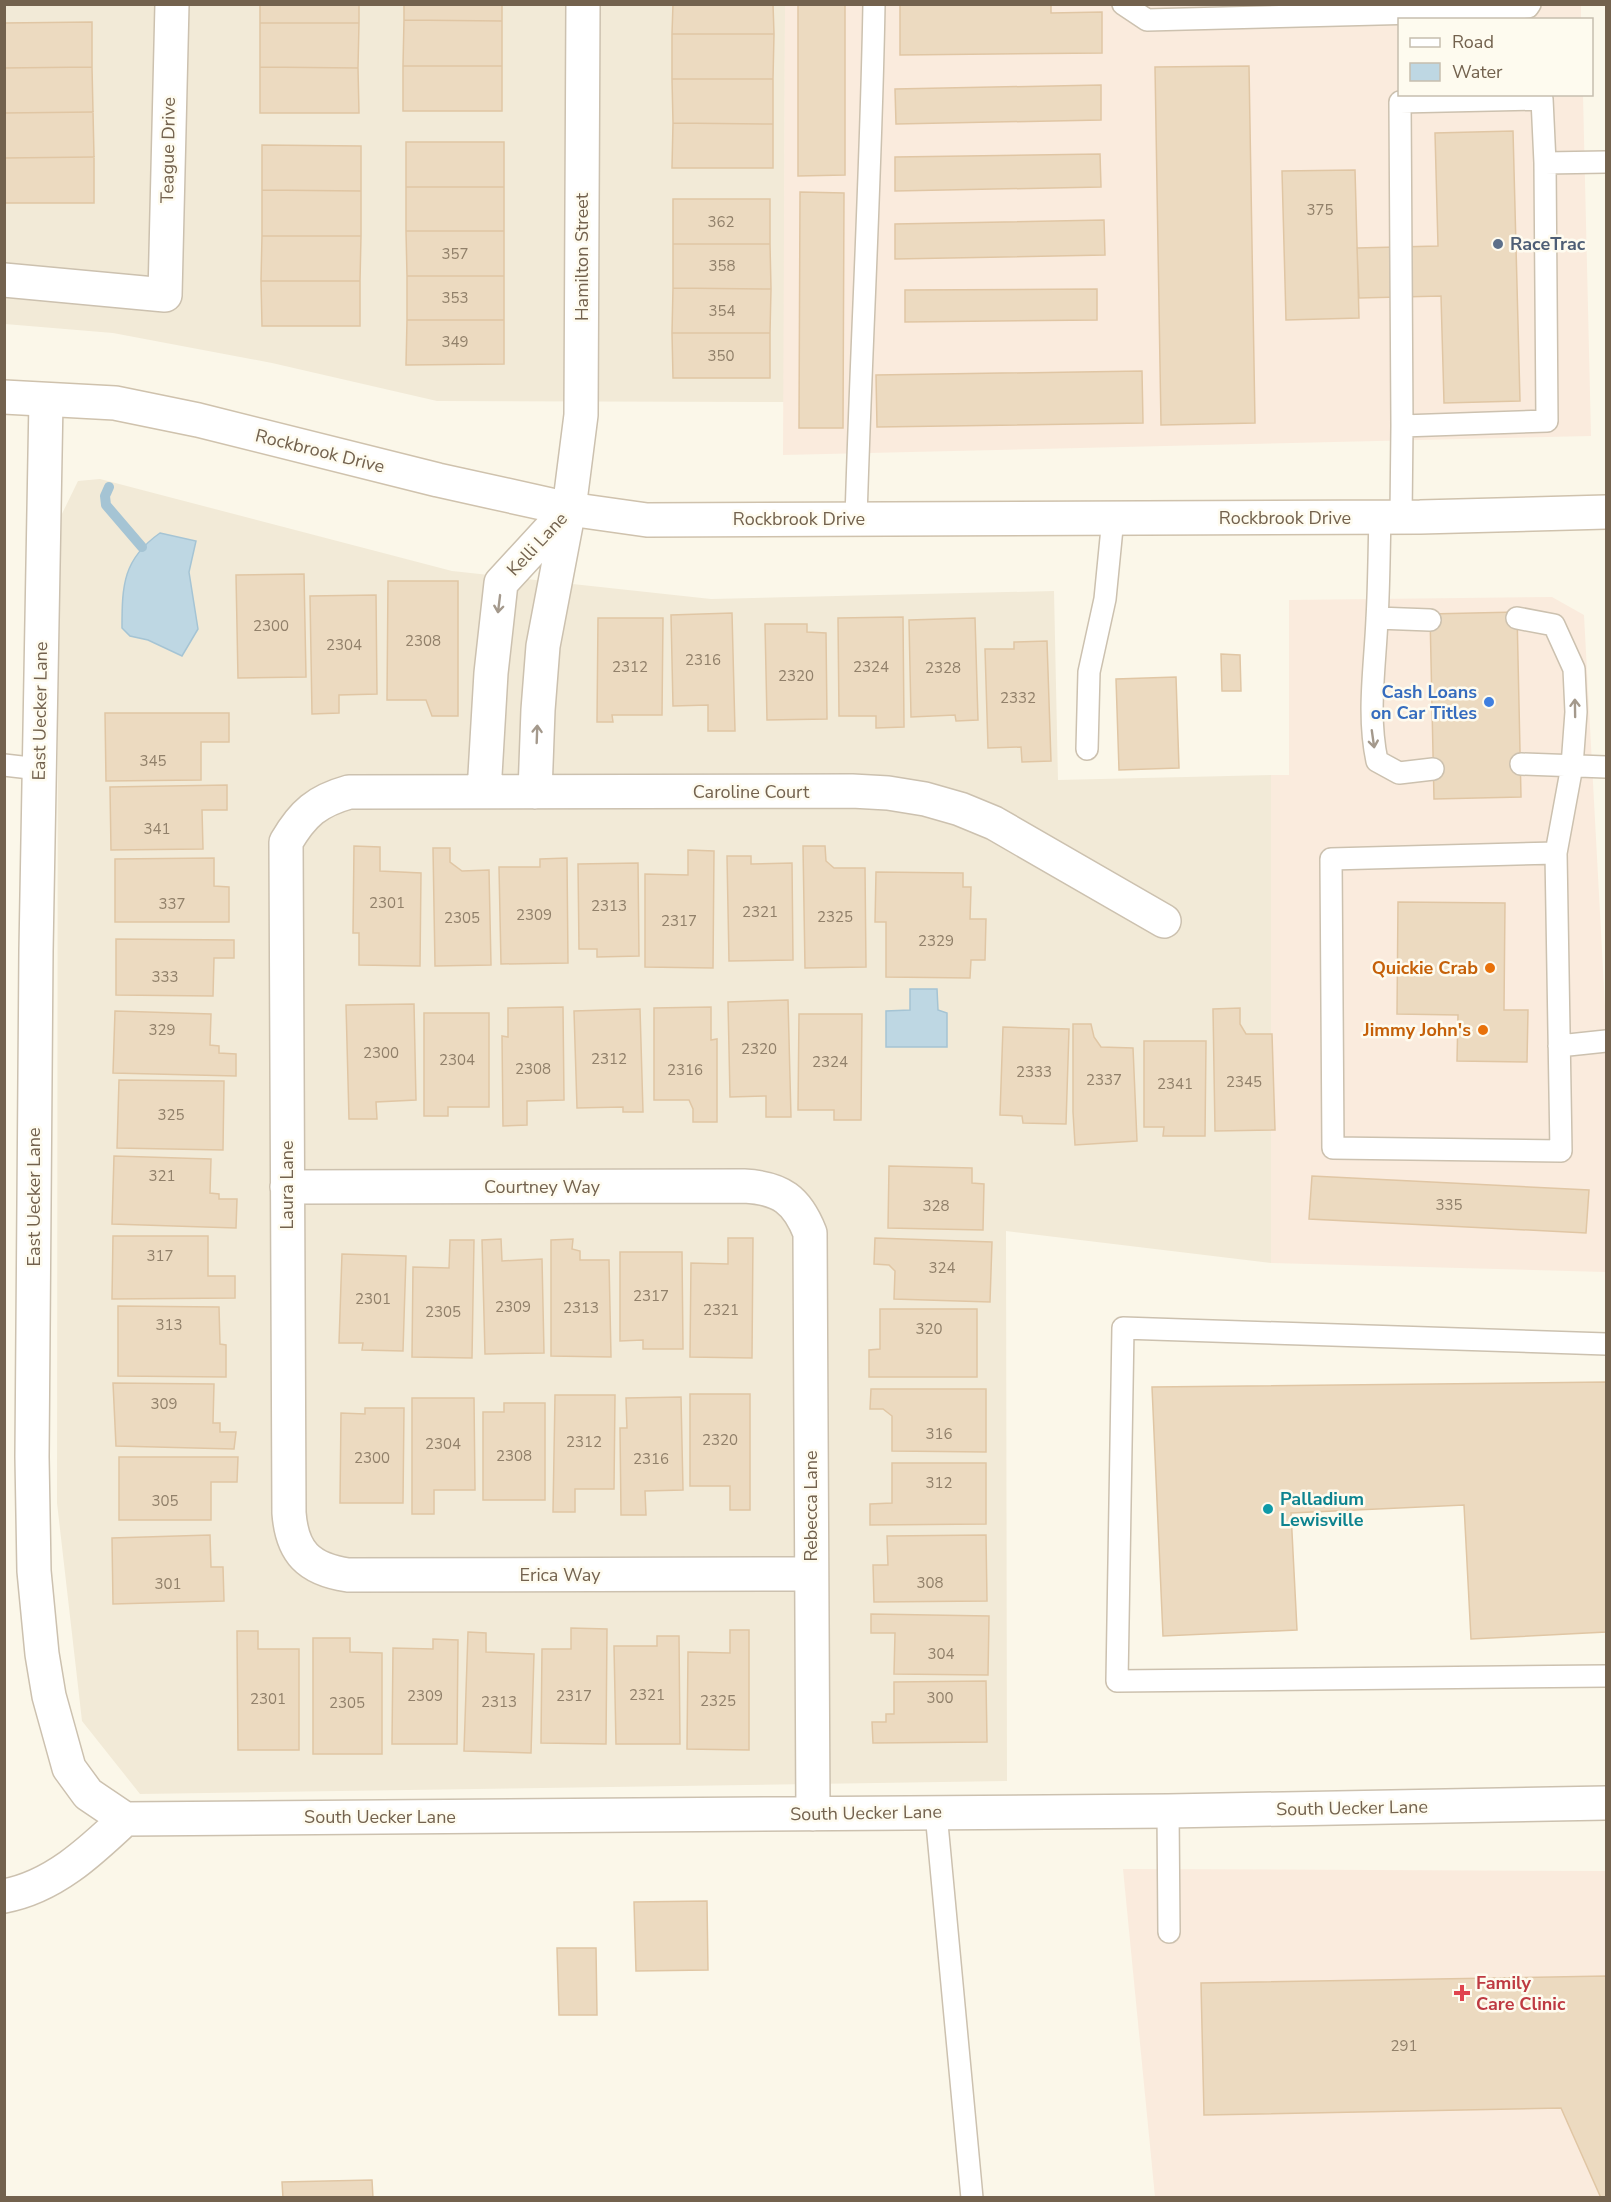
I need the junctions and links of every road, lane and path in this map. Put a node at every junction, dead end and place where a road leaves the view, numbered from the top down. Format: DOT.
graph roads {
  1 [pos="172,4"];
  2 [pos="583,4"];
  3 [pos="874,4"];
  4 [pos="1123,4"];
  5 [pos="1530,4"];
  6 [pos="1606,162"];
  7 [pos="1545,163"];
  8 [pos="4,280"];
  9 [pos="4,397"];
  10 [pos="46,400"];
  11 [pos="1402,426"];
  12 [pos="569,509"];
  13 [pos="1606,512"];
  14 [pos="1390,517"];
  15 [pos="1113,518"];
  16 [pos="856,519"];
  17 [pos="1377,618"];
  18 [pos="1517,618"];
  19 [pos="1430,620"];
  20 [pos="1087,749"];
  21 [pos="1521,764"];
  22 [pos="4,765"];
  23 [pos="1572,766"];
  24 [pos="1606,767"];
  25 [pos="39,769"];
  26 [pos="1433,769"];
  27 [pos="484,792"];
  28 [pos="535,792"];
  29 [pos="311,809"];
  30 [pos="1556,853"];
  31 [pos="1164,921"];
  32 [pos="1606,1041"];
  33 [pos="1560,1046"];
  34 [pos="287,1187"];
  35 [pos="793,1203"];
  36 [pos="1606,1344"];
  37 [pos="312,1563"];
  38 [pos="812,1574"];
  39 [pos="1606,1676"];
  40 [pos="1606,1803"];
  41 [pos="1168,1811"];
  42 [pos="936,1813"];
  43 [pos="813,1814"];
  44 [pos="125,1820"];
  45 [pos="4,1896"];
  46 [pos="1168,1932"];
  47 [pos="972,2198"];
  1 -- 8 [label="street, Teague Drive"];
  2 -- 12 [label="street, Hamilton Street"];
  3 -- 16 [label="lane"];
  4 -- 5 [label="lane"];
  6 -- 7 [label="lane"];
  7 -- 11 [label="lane"];
  7 -- 11 [label="lane"];
  9 -- 10 [label="street, Rockbrook Drive"];
  10 -- 12 [label="street, Rockbrook Drive"];
  10 -- 25 [label="street, East Uecker Lane"];
  11 -- 14 [label="lane"];
  12 -- 16 [label="street, Rockbrook Drive"];
  12 -- 27 [label="street, Kelli Lane, one-way"];
  28 -- 12 [label="street, Kelli Lane, one-way"];
  13 -- 14 [label="street, Rockbrook Drive"];
  14 -- 15 [label="street, Rockbrook Drive"];
  14 -- 17 [label="lane"];
  15 -- 16 [label="street, Rockbrook Drive"];
  15 -- 20 [label="lane"];
  17 -- 19 [label="lane"];
  17 -- 26 [label="lane, one-way"];
  23 -- 18 [label="lane, one-way"];
  21 -- 23 [label="lane"];
  22 -- 25 [label="lane"];
  23 -- 24 [label="lane"];
  23 -- 30 [label="lane"];
  25 -- 44 [label="street, East Uecker Lane"];
  27 -- 28 [label="street, Caroline Court"];
  27 -- 29 [label="street, Caroline Court"];
  28 -- 31 [label="street, Caroline Court"];
  29 -- 34 [label="street, Laura Lane"];
  30 -- 33 [label="lane"];
  30 -- 33 [label="lane"];
  32 -- 33 [label="lane"];
  34 -- 35 [label="street, Courtney Way"];
  34 -- 37 [label="street, Laura Lane"];
  35 -- 38 [label="street, Rebecca Lane"];
  36 -- 39 [label="lane"];
  37 -- 38 [label="street, Erica Way"];
  38 -- 43 [label="street, Rebecca Lane"];
  40 -- 41 [label="street, South Uecker Lane"];
  41 -- 42 [label="street, South Uecker Lane"];
  41 -- 46 [label="lane"];
  42 -- 43 [label="street, South Uecker Lane"];
  42 -- 47 [label="lane"];
  43 -- 44 [label="street, South Uecker Lane"];
  44 -- 45 [label="street"];
}
